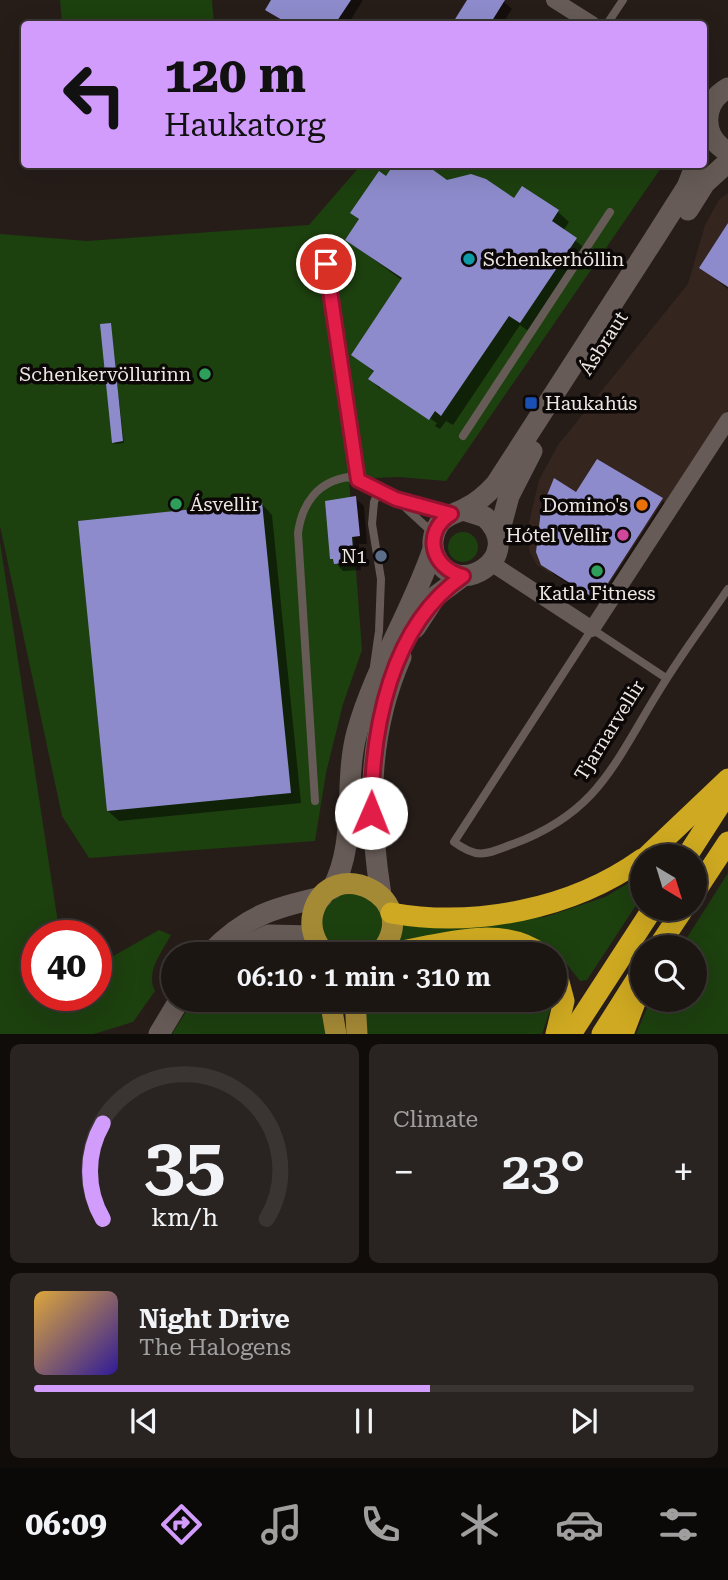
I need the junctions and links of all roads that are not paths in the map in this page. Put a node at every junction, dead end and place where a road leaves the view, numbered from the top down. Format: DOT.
graph roads {
  1 [pos="554,0"];
  2 [pos="623,0"];
  3 [pos="587,21"];
  4 [pos="609,21"];
  5 [pos="715,94"];
  6 [pos="707,118"];
  7 [pos="707,137"];
  8 [pos="728,152"];
  9 [pos="728,162"];
  10 [pos="694,168"];
  11 [pos="610,212"];
  12 [pos="326,264"];
  13 [pos="728,420"];
  14 [pos="463,436"];
  15 [pos="358,480"];
  16 [pos="379,490"];
  17 [pos="396,499"];
  18 [pos="457,512"];
  19 [pos="498,537"];
  20 [pos="434,542"];
  21 [pos="491,563"];
  22 [pos="463,576"];
  23 [pos="728,589"];
  24 [pos="592,629"];
  25 [pos="666,678"];
  26 [pos="374,683"];
  27 [pos="728,779"];
  28 [pos="728,792"];
  29 [pos="315,801"];
  30 [pos="728,842"];
  31 [pos="660,844"];
  32 [pos="695,844"];
  33 [pos="630,866"];
  34 [pos="707,874"];
  35 [pos="327,893"];
  36 [pos="386,904"];
  37 [pos="645,921"];
  38 [pos="222,942"];
  39 [pos="254,942"];
  40 [pos="298,942"];
  41 [pos="318,942"];
  42 [pos="387,942"];
  43 [pos="469,942"];
  44 [pos="514,942"];
  45 [pos="630,990"];
  46 [pos="172,1012"];
  47 [pos="332,1012"];
  48 [pos="355,1012"];
  49 [pos="561,1012"];
  50 [pos="630,1012"];
  51 [pos="159,1034"];
  52 [pos="336,1034"];
  53 [pos="356,1034"];
  54 [pos="556,1034"];
  55 [pos="571,1034"];
  56 [pos="602,1034"];
  57 [pos="622,1034"];
  1 -- 3 [label="street"];
  2 -- 4 [label="lane"];
  5 -- 6 [label="street"];
  7 -- 8 [label="street"];
  9 -- 19 [label="street, Ásbraut"];
  10 -- 18 [label="street, Ásbraut"];
  11 -- 14 [label="lane"];
  12 -- 15 [label="lane"];
  13 -- 24 [label="street, Tjarnarvellir"];
  15 -- 16 [label="lane"];
  15 -- 29 [label="lane"];
  16 -- 17 [label="lane"];
  16 -- 26 [label="lane"];
  17 -- 18 [label="lane"];
  17 -- 20 [label="lane"];
  18 -- 19 [label="street"];
  18 -- 20 [label="street"];
  19 -- 21 [label="street"];
  20 -- 22 [label="street"];
  20 -- 26 [label="street"];
  21 -- 22 [label="street"];
  21 -- 24 [label="street"];
  22 -- 36 [label="street"];
  23 -- 25 [label="lane, Tjarnarvellir"];
  24 -- 25 [label="lane"];
  24 -- 25 [label="lane, Tjarnarvellir"];
  26 -- 35 [label="street"];
  27 -- 31 [label="highway"];
  28 -- 32 [label="highway"];
  30 -- 34 [label="highway"];
  33 -- 36 [label="highway"];
  35 -- 36 [label="main road"];
  35 -- 38 [label="street"];
  35 -- 41 [label="main road"];
  36 -- 42 [label="main road"];
  37 -- 55 [label="highway"];
  39 -- 40 [label="street"];
  43 -- 44 [label="highway"];
  45 -- 56 [label="highway"];
  46 -- 51 [label="street"];
  47 -- 52 [label="main road"];
  48 -- 53 [label="main road"];
  49 -- 54 [label="highway"];
  50 -- 57 [label="highway"];
}
